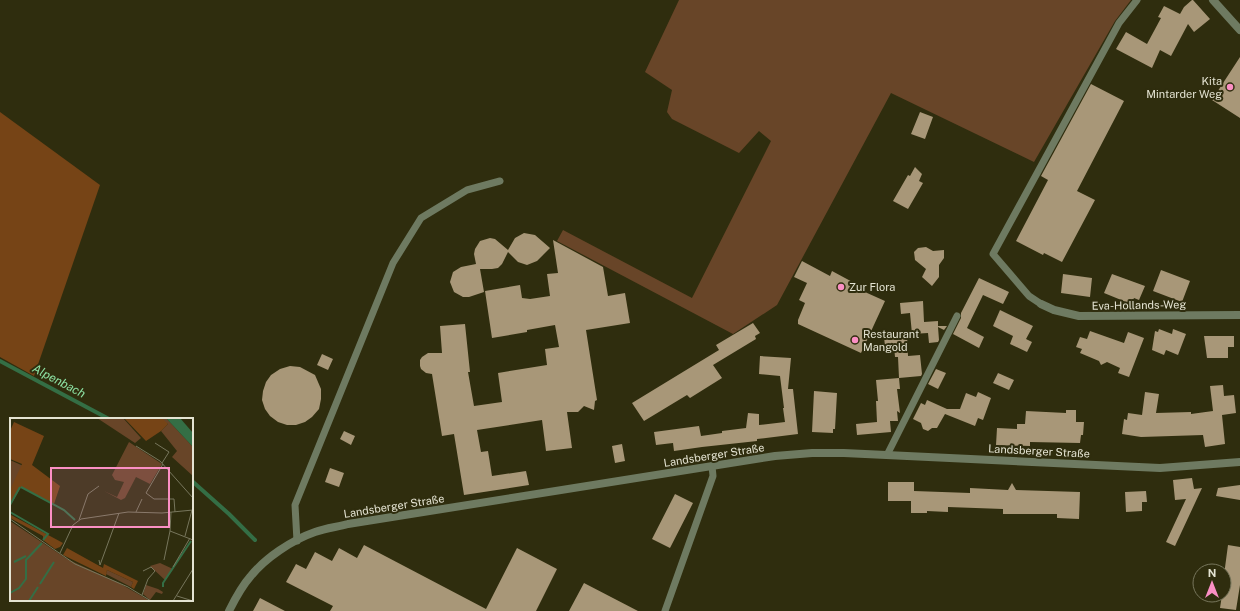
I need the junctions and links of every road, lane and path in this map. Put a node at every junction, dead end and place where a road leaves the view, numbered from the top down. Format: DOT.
graph roads {
  1 [pos="1137,0"];
  2 [pos="1213,0"];
  3 [pos="1240,30"];
  4 [pos="500,181"];
  5 [pos="1041,304"];
  6 [pos="1240,315"];
  7 [pos="957,316"];
  8 [pos="887,455"];
  9 [pos="1240,462"];
  10 [pos="712,466"];
  11 [pos="297,541"];
  12 [pos="229,611"];
  13 [pos="666,611"];
  1 -- 5 [label="lane"];
  2 -- 3 [label="street"];
  4 -- 11 [label="lane"];
  5 -- 6 [label="street, Eva-Hollands-Weg"];
  7 -- 8 [label="lane"];
  8 -- 9 [label="street, Landsberger Straße"];
  8 -- 10 [label="street, Landsberger Straße"];
  10 -- 11 [label="street, Landsberger Straße"];
  10 -- 13 [label="lane"];
  11 -- 12 [label="street, Landsberger Straße"];
}
